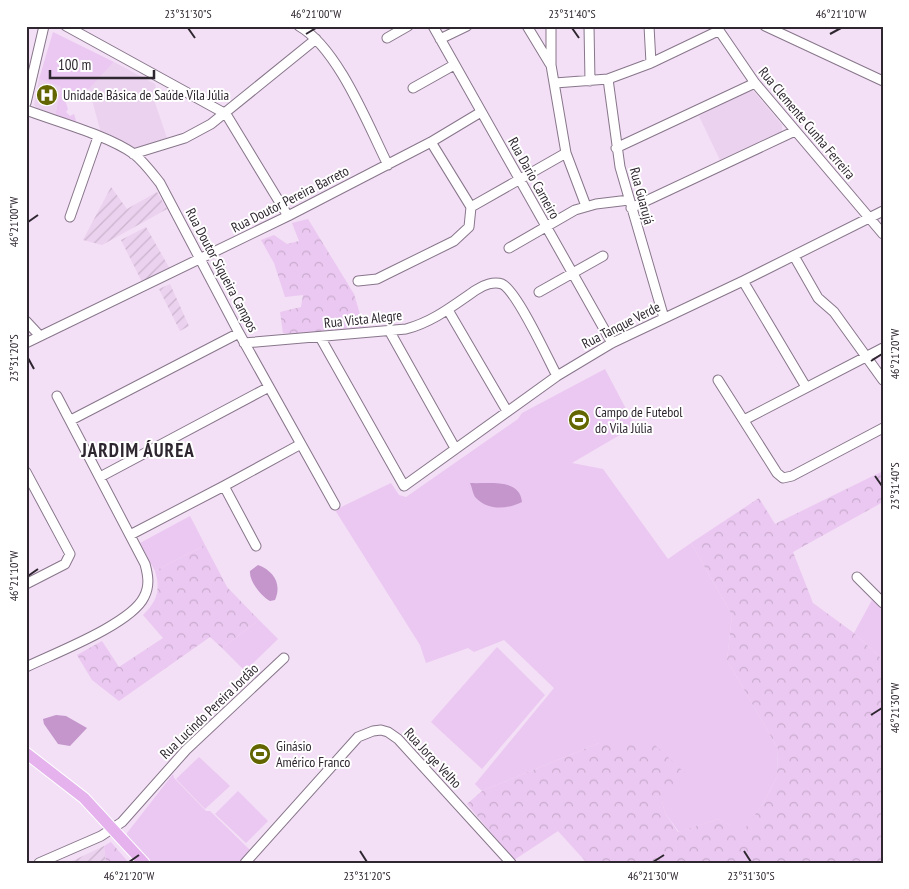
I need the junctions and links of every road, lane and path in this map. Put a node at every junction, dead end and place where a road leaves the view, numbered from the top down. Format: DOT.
graph roads {
  1 [pos="44,26"];
  2 [pos="66,26"];
  3 [pos="299,26"];
  4 [pos="408,26"];
  5 [pos="433,26"];
  6 [pos="466,26"];
  7 [pos="527,26"];
  8 [pos="551,26"];
  9 [pos="589,26"];
  10 [pos="650,26"];
  11 [pos="765,26"];
  12 [pos="717,29"];
  13 [pos="387,38"];
  14 [pos="316,39"];
  15 [pos="440,39"];
  16 [pos="650,63"];
  17 [pos="454,65"];
  18 [pos="551,66"];
  19 [pos="608,79"];
  20 [pos="590,80"];
  21 [pos="883,82"];
  22 [pos="555,83"];
  23 [pos="755,83"];
  24 [pos="413,88"];
  25 [pos="26,103"];
  26 [pos="26,110"];
  27 [pos="481,112"];
  28 [pos="226,114"];
  29 [pos="795,132"];
  30 [pos="98,136"];
  31 [pos="431,142"];
  32 [pos="616,148"];
  33 [pos="566,153"];
  34 [pos="133,154"];
  35 [pos="388,165"];
  36 [pos="519,180"];
  37 [pos="630,204"];
  38 [pos="586,206"];
  39 [pos="471,207"];
  40 [pos="883,211"];
  41 [pos="288,216"];
  42 [pos="70,217"];
  43 [pos="870,219"];
  44 [pos="545,226"];
  45 [pos="883,234"];
  46 [pos="509,248"];
  47 [pos="603,256"];
  48 [pos="794,256"];
  49 [pos="201,259"];
  50 [pos="573,274"];
  51 [pos="358,281"];
  52 [pos="743,281"];
  53 [pos="539,292"];
  54 [pos="448,310"];
  55 [pos="664,318"];
  56 [pos="26,321"];
  57 [pos="390,332"];
  58 [pos="239,333"];
  59 [pos="40,336"];
  60 [pos="320,337"];
  61 [pos="26,343"];
  62 [pos="244,343"];
  63 [pos="612,343"];
  64 [pos="883,348"];
  65 [pos="866,357"];
  66 [pos="557,376"];
  67 [pos="718,380"];
  68 [pos="883,380"];
  69 [pos="269,386"];
  70 [pos="806,388"];
  71 [pos="57,396"];
  72 [pos="507,411"];
  73 [pos="71,420"];
  74 [pos="744,420"];
  75 [pos="883,428"];
  76 [pos="301,444"];
  77 [pos="455,448"];
  78 [pos="26,472"];
  79 [pos="100,477"];
  80 [pos="224,486"];
  81 [pos="334,505"];
  82 [pos="130,534"];
  83 [pos="256,546"];
  84 [pos="857,577"];
  85 [pos="26,584"];
  86 [pos="883,603"];
  87 [pos="284,658"];
  88 [pos="26,667"];
  89 [pos="26,753"];
  90 [pos="114,829"];
  91 [pos="510,862"];
  92 [pos="39,863"];
  93 [pos="144,863"];
  94 [pos="245,863"];
  1 -- 25 [label="street"];
  2 -- 28 [label="street"];
  3 -- 14 [label="street"];
  4 -- 13 [label="street"];
  5 -- 15 [label="street, Rua Dario Carneiro"];
  6 -- 15 [label="street"];
  7 -- 18 [label="street"];
  8 -- 18 [label="street"];
  9 -- 20 [label="street"];
  10 -- 16 [label="street"];
  11 -- 21 [label="street"];
  12 -- 16 [label="street"];
  12 -- 23 [label="street, Rua Clemente Cunha Ferreira"];
  14 -- 28 [label="street"];
  14 -- 35 [label="street"];
  15 -- 17 [label="street, Rua Dario Carneiro"];
  16 -- 19 [label="street"];
  17 -- 24 [label="street"];
  17 -- 27 [label="street, Rua Dario Carneiro"];
  18 -- 22 [label="street"];
  19 -- 20 [label="street"];
  19 -- 32 [label="street, Rua Guarujá"];
  20 -- 22 [label="street"];
  22 -- 33 [label="street"];
  23 -- 29 [label="street, Rua Clemente Cunha Ferreira"];
  23 -- 32 [label="street"];
  26 -- 30 [label="street, Rua Doutor Siqueira Campos"];
  27 -- 31 [label="street, Rua Doutor Pereira Barreto"];
  27 -- 36 [label="street, Rua Dario Carneiro"];
  28 -- 34 [label="street"];
  28 -- 41 [label="street"];
  29 -- 37 [label="street"];
  29 -- 43 [label="street, Rua Clemente Cunha Ferreira"];
  30 -- 34 [label="street, Rua Doutor Siqueira Campos"];
  30 -- 42 [label="street"];
  31 -- 35 [label="street, Rua Doutor Pereira Barreto"];
  31 -- 39 [label="street"];
  32 -- 37 [label="street, Rua Guarujá"];
  33 -- 36 [label="street"];
  33 -- 38 [label="street"];
  34 -- 49 [label="street, Rua Doutor Siqueira Campos"];
  35 -- 41 [label="street, Rua Doutor Pereira Barreto"];
  36 -- 39 [label="street"];
  36 -- 44 [label="street, Rua Dario Carneiro"];
  37 -- 38 [label="street"];
  37 -- 55 [label="street, Rua Guarujá"];
  38 -- 44 [label="street"];
  39 -- 51 [label="street"];
  40 -- 43 [label="street, Rua Tanque Verde"];
  41 -- 49 [label="street, Rua Doutor Pereira Barreto"];
  43 -- 45 [label="street, Rua Clemente Cunha Ferreira"];
  43 -- 48 [label="street, Rua Tanque Verde"];
  44 -- 46 [label="street"];
  44 -- 50 [label="street, Rua Dario Carneiro"];
  47 -- 50 [label="street"];
  48 -- 52 [label="street, Rua Tanque Verde"];
  48 -- 65 [label="street"];
  49 -- 58 [label="street, Rua Doutor Siqueira Campos"];
  49 -- 59 [label="street, Rua Doutor Pereira Barreto"];
  50 -- 53 [label="street"];
  50 -- 63 [label="street, Rua Dario Carneiro"];
  52 -- 55 [label="street, Rua Tanque Verde"];
  52 -- 70 [label="street"];
  54 -- 57 [label="street, Rua Vista Alegre"];
  54 -- 66 [label="street, Rua Vista Alegre"];
  54 -- 72 [label="street"];
  55 -- 63 [label="street, Rua Tanque Verde"];
  56 -- 59 [label="street"];
  57 -- 60 [label="street, Rua Vista Alegre"];
  57 -- 77 [label="street"];
  58 -- 62 [label="street, Rua Doutor Siqueira Campos"];
  58 -- 73 [label="street"];
  59 -- 61 [label="street, Rua Doutor Pereira Barreto"];
  60 -- 62 [label="street, Rua Vista Alegre"];
  60 -- 77 [label="street, Rua Tanque Verde"];
  62 -- 69 [label="street, Rua Doutor Siqueira Campos"];
  63 -- 66 [label="street, Rua Tanque Verde"];
  64 -- 65 [label="street"];
  65 -- 68 [label="street"];
  65 -- 70 [label="street"];
  66 -- 72 [label="street, Rua Tanque Verde"];
  67 -- 74 [label="street"];
  69 -- 76 [label="street, Rua Doutor Siqueira Campos"];
  69 -- 79 [label="street"];
  70 -- 74 [label="street"];
  71 -- 73 [label="street"];
  72 -- 77 [label="street, Rua Tanque Verde"];
  73 -- 79 [label="street"];
  74 -- 75 [label="street"];
  76 -- 80 [label="street"];
  76 -- 81 [label="street, Rua Doutor Siqueira Campos"];
  78 -- 85 [label="street"];
  79 -- 82 [label="street"];
  80 -- 82 [label="street"];
  80 -- 83 [label="street"];
  82 -- 88 [label="street"];
  84 -- 86 [label="street"];
  87 -- 90 [label="street, Rua Lucindo Pereira Jordão"];
  89 -- 90 [label="main road"];
  90 -- 92 [label="street"];
  90 -- 93 [label="main road"];
  91 -- 94 [label="street, Rua Jorge Velho"];
}
